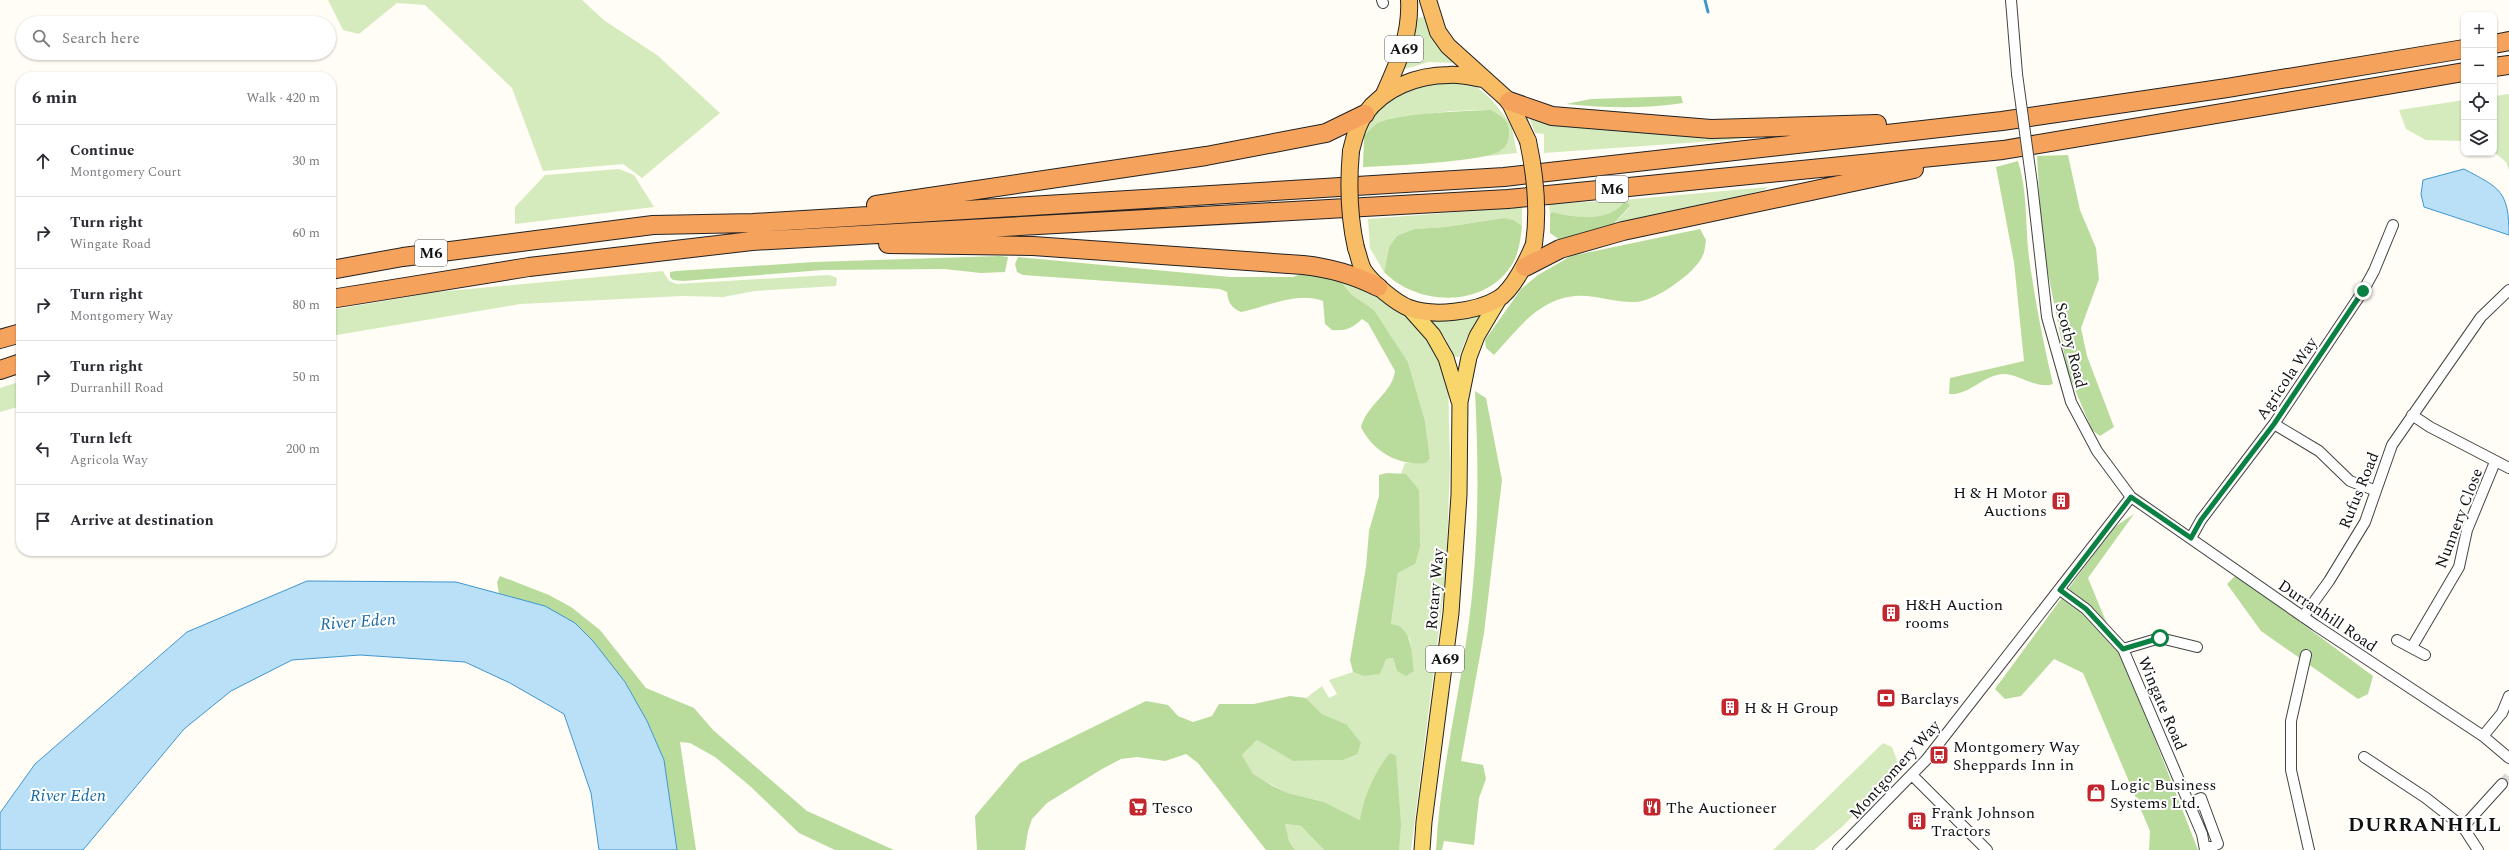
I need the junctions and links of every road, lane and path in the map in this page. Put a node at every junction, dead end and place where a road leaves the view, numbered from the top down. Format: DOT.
graph roads {
  1 [pos="1409,0"];
  2 [pos="1428,0"];
  3 [pos="2010,0"];
  4 [pos="2509,41"];
  5 [pos="2497,43"];
  6 [pos="2461,49"];
  7 [pos="2509,65"];
  8 [pos="2497,67"];
  9 [pos="2461,73"];
  10 [pos="1482,79"];
  11 [pos="1384,94"];
  12 [pos="1509,101"];
  13 [pos="1365,114"];
  14 [pos="2002,121"];
  15 [pos="2003,150"];
  16 [pos="753,223"];
  17 [pos="2392,225"];
  18 [pos="752,241"];
  19 [pos="1524,267"];
  20 [pos="336,269"];
  21 [pos="1378,287"];
  22 [pos="2509,290"];
  23 [pos="336,298"];
  24 [pos="1499,298"];
  25 [pos="1409,308"];
  26 [pos="16,334"];
  27 [pos="0,339"];
  28 [pos="16,365"];
  29 [pos="0,370"];
  30 [pos="1460,402"];
  31 [pos="2412,415"];
  32 [pos="2274,424"];
  33 [pos="2495,462"];
  34 [pos="2509,468"];
  35 [pos="2374,490"];
  36 [pos="2131,497"];
  37 [pos="2191,538"];
  38 [pos="2060,590"];
  39 [pos="2303,617"];
  40 [pos="2397,640"];
  41 [pos="2197,647"];
  42 [pos="2412,647"];
  43 [pos="2123,649"];
  44 [pos="2306,655"];
  45 [pos="2425,655"];
  46 [pos="2509,696"];
  47 [pos="2483,736"];
  48 [pos="2364,756"];
  49 [pos="2509,758"];
  50 [pos="1912,775"];
  51 [pos="2502,784"];
  52 [pos="2463,827"];
  53 [pos="1422,850"];
  54 [pos="1838,850"];
  55 [pos="1987,850"];
  56 [pos="2205,850"];
  57 [pos="2309,850"];
  58 [pos="2478,850"];
  1 -- 11 [label="highway, A69"];
  2 -- 10 [label="highway, A69"];
  3 -- 36 [label="street, Scotby Road, bridge"];
  4 -- 5 [label="highway"];
  6 -- 14 [label="highway, M6"];
  7 -- 8 [label="highway"];
  9 -- 15 [label="highway, M6"];
  10 -- 11 [label="highway"];
  10 -- 12 [label="highway"];
  11 -- 13 [label="highway"];
  12 -- 14 [label="highway"];
  12 -- 19 [label="highway, A69, bridge"];
  13 -- 16 [label="highway"];
  13 -- 21 [label="highway, A69, bridge"];
  14 -- 16 [label="highway, M6"];
  15 -- 18 [label="highway, M6"];
  15 -- 19 [label="highway"];
  16 -- 20 [label="highway, M6"];
  17 -- 32 [label="street, Agricola Way"];
  18 -- 21 [label="highway"];
  18 -- 23 [label="highway, M6"];
  19 -- 24 [label="highway, A69"];
  21 -- 25 [label="highway, A69"];
  22 -- 31 [label="street, Rufus Road"];
  24 -- 25 [label="highway, A69"];
  24 -- 30 [label="main road, Rotary Way / A69"];
  25 -- 30 [label="main road, Rotary Way / A69"];
  26 -- 27 [label="highway"];
  28 -- 29 [label="highway"];
  30 -- 53 [label="main road, Rotary Way / A69"];
  31 -- 33 [label="street"];
  31 -- 35 [label="street, Rufus Road"];
  32 -- 35 [label="street"];
  32 -- 37 [label="street, Agricola Way"];
  33 -- 34 [label="street"];
  33 -- 42 [label="street, Nunnery Close"];
  35 -- 39 [label="street, Rufus Road"];
  36 -- 37 [label="street, Durranhill Road"];
  36 -- 38 [label="street, Montgomery Way"];
  37 -- 39 [label="street, Durranhill Road"];
  38 -- 43 [label="street, Wingate Road"];
  38 -- 50 [label="street, Montgomery Way"];
  39 -- 47 [label="street, Durranhill Road"];
  40 -- 42 [label="street"];
  41 -- 43 [label="street"];
  42 -- 45 [label="street"];
  43 -- 56 [label="street, Wingate Road"];
  44 -- 57 [label="street"];
  46 -- 47 [label="street"];
  47 -- 49 [label="street, Durranhill Road"];
  48 -- 52 [label="street"];
  50 -- 54 [label="street, Montgomery Way"];
  50 -- 55 [label="street"];
  51 -- 52 [label="street"];
  52 -- 58 [label="street"];
}
